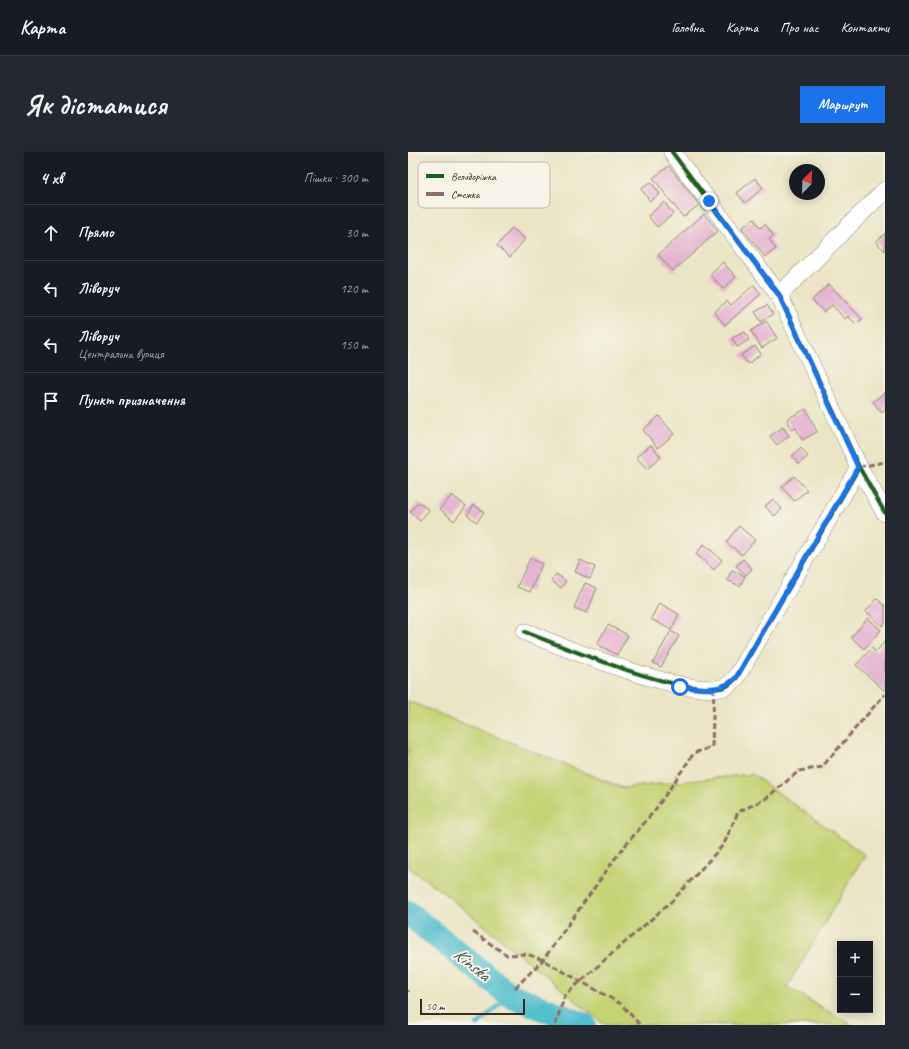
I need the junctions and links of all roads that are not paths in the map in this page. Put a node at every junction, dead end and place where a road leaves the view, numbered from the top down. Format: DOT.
graph roads {
  1 [pos="672,152"];
  2 [pos="885,190"];
  3 [pos="779,295"];
  4 [pos="858,467"];
  5 [pos="885,513"];
  6 [pos="525,632"];
  1 -- 3 [label="street"];
  2 -- 3 [label="street"];
  3 -- 4 [label="street"];
  4 -- 5 [label="street"];
  4 -- 6 [label="street"];
}
